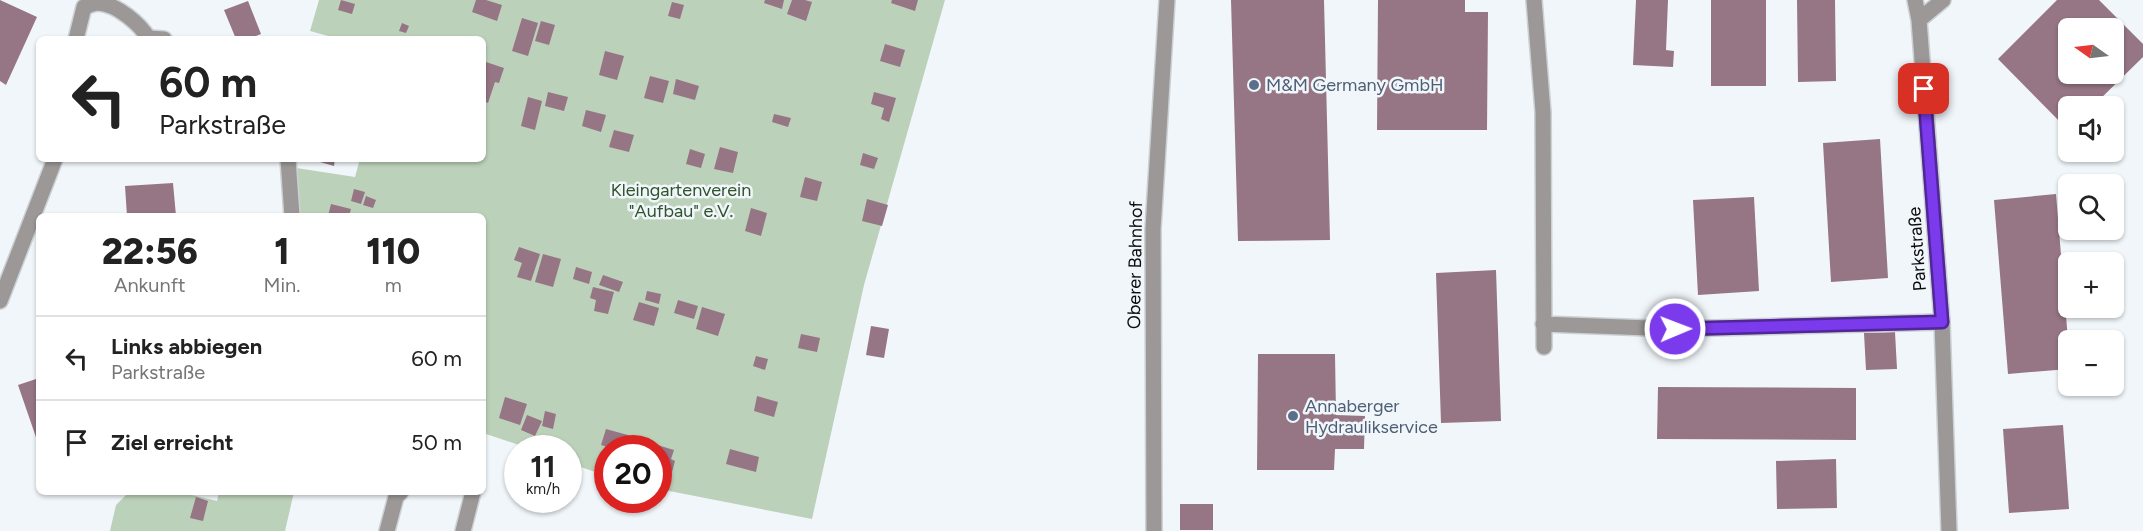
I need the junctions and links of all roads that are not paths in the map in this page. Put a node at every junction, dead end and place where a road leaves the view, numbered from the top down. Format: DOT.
graph roads {
  1 [pos="1167,0"];
  2 [pos="1534,0"];
  3 [pos="1915,0"];
  4 [pos="1943,0"];
  5 [pos="84,4"];
  6 [pos="1919,20"];
  7 [pos="77,36"];
  8 [pos="151,36"];
  9 [pos="54,162"];
  10 [pos="288,162"];
  11 [pos="292,213"];
  12 [pos="0,301"];
  13 [pos="1942,322"];
  14 [pos="1543,324"];
  15 [pos="1544,347"];
  16 [pos="398,495"];
  17 [pos="472,495"];
  18 [pos="387,531"];
  19 [pos="464,531"];
  20 [pos="1154,531"];
  21 [pos="1949,531"];
  1 -- 20 [label="street, Oberer Bahnhof"];
  2 -- 14 [label="street"];
  3 -- 6 [label="street, Parkstraße"];
  4 -- 6 [label="street"];
  5 -- 7 [label="street"];
  5 -- 8 [label="street"];
  6 -- 13 [label="street, Parkstraße"];
  9 -- 12 [label="street"];
  10 -- 11 [label="street"];
  13 -- 14 [label="street"];
  13 -- 21 [label="street, Parkstraße"];
  14 -- 15 [label="street"];
  16 -- 18 [label="street"];
  17 -- 19 [label="street"];
}
